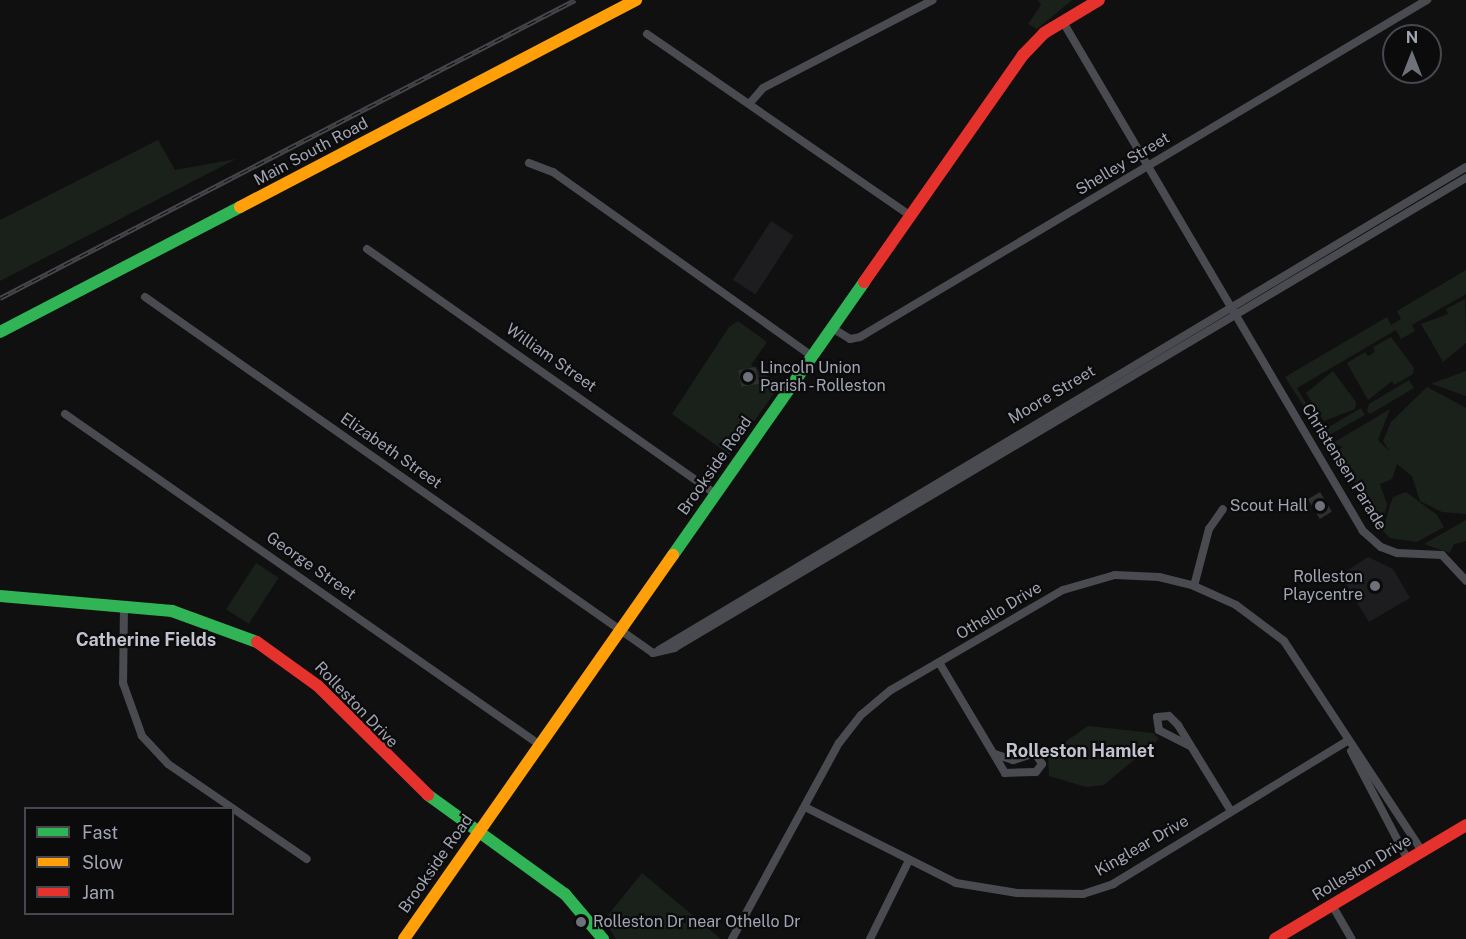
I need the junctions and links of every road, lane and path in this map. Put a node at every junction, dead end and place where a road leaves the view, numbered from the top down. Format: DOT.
graph roads {
  1 [pos="636,0"];
  2 [pos="933,0"];
  3 [pos="1427,0"];
  4 [pos="1092,2"];
  5 [pos="1063,21"];
  6 [pos="647,34"];
  7 [pos="750,103"];
  8 [pos="529,163"];
  9 [pos="1148,166"];
  10 [pos="1466,167"];
  11 [pos="1466,178"];
  12 [pos="911,216"];
  13 [pos="367,249"];
  14 [pos="145,297"];
  15 [pos="1234,310"];
  16 [pos="832,328"];
  17 [pos="0,332"];
  18 [pos="812,356"];
  19 [pos="65,414"];
  20 [pos="716,494"];
  21 [pos="1223,509"];
  22 [pos="1466,581"];
  23 [pos="1194,586"];
  24 [pos="0,596"];
  25 [pos="124,606"];
  26 [pos="620,632"];
  27 [pos="940,664"];
  28 [pos="540,745"];
  29 [pos="1348,745"];
  30 [pos="1190,746"];
  31 [pos="995,754"];
  32 [pos="231,807"];
  33 [pos="805,807"];
  34 [pos="234,809"];
  35 [pos="1231,811"];
  36 [pos="1466,825"];
  37 [pos="479,832"];
  38 [pos="1422,851"];
  39 [pos="307,859"];
  40 [pos="1408,860"];
  41 [pos="908,862"];
  42 [pos="1332,905"];
  43 [pos="404,939"];
  44 [pos="603,939"];
  45 [pos="732,939"];
  46 [pos="870,939"];
  47 [pos="1275,939"];
  48 [pos="1352,939"];
  1 -- 17 [label="main road, Main South Road"];
  2 -- 7 [label="street"];
  3 -- 9 [label="street, Shelley Street"];
  4 -- 5 [label="main road, Brookside Road"];
  5 -- 9 [label="street, Christensen Parade"];
  5 -- 12 [label="main road, Brookside Road"];
  6 -- 7 [label="street"];
  7 -- 12 [label="street"];
  8 -- 18 [label="street"];
  9 -- 15 [label="street, Christensen Parade"];
  9 -- 16 [label="street, Shelley Street"];
  10 -- 15 [label="street, Moore Street"];
  11 -- 15 [label="street, Moore Street"];
  12 -- 16 [label="main road, Brookside Road"];
  13 -- 20 [label="street, William Street"];
  14 -- 26 [label="street, Elizabeth Street"];
  15 -- 22 [label="street, Christensen Parade"];
  15 -- 26 [label="street, Moore Street"];
  16 -- 18 [label="main road, Brookside Road"];
  18 -- 20 [label="main road, Brookside Road"];
  19 -- 28 [label="street, George Street"];
  20 -- 26 [label="main road, Brookside Road"];
  21 -- 23 [label="street"];
  23 -- 27 [label="street, Othello Drive"];
  23 -- 29 [label="street, Othello Drive"];
  24 -- 25 [label="main road, Rolleston Drive"];
  25 -- 32 [label="street"];
  25 -- 37 [label="main road, Rolleston Drive"];
  26 -- 28 [label="main road, Brookside Road"];
  27 -- 31 [label="street"];
  27 -- 33 [label="street, Othello Drive"];
  28 -- 37 [label="main road, Brookside Road"];
  29 -- 35 [label="street, Kinglear Drive"];
  29 -- 38 [label="street, Othello Drive"];
  29 -- 40 [label="street, Othello Drive"];
  30 -- 35 [label="street"];
  31 -- 31 [label="street"];
  33 -- 41 [label="street, Kinglear Drive"];
  33 -- 45 [label="street, Othello Drive"];
  34 -- 39 [label="street"];
  35 -- 41 [label="street, Kinglear Drive"];
  36 -- 38 [label="main road, Rolleston Drive"];
  37 -- 43 [label="main road, Brookside Road"];
  37 -- 44 [label="main road, Rolleston Drive"];
  38 -- 40 [label="main road, Rolleston Drive"];
  40 -- 42 [label="main road, Rolleston Drive"];
  41 -- 46 [label="street"];
  42 -- 47 [label="main road, Rolleston Drive"];
  42 -- 48 [label="street"];
}
